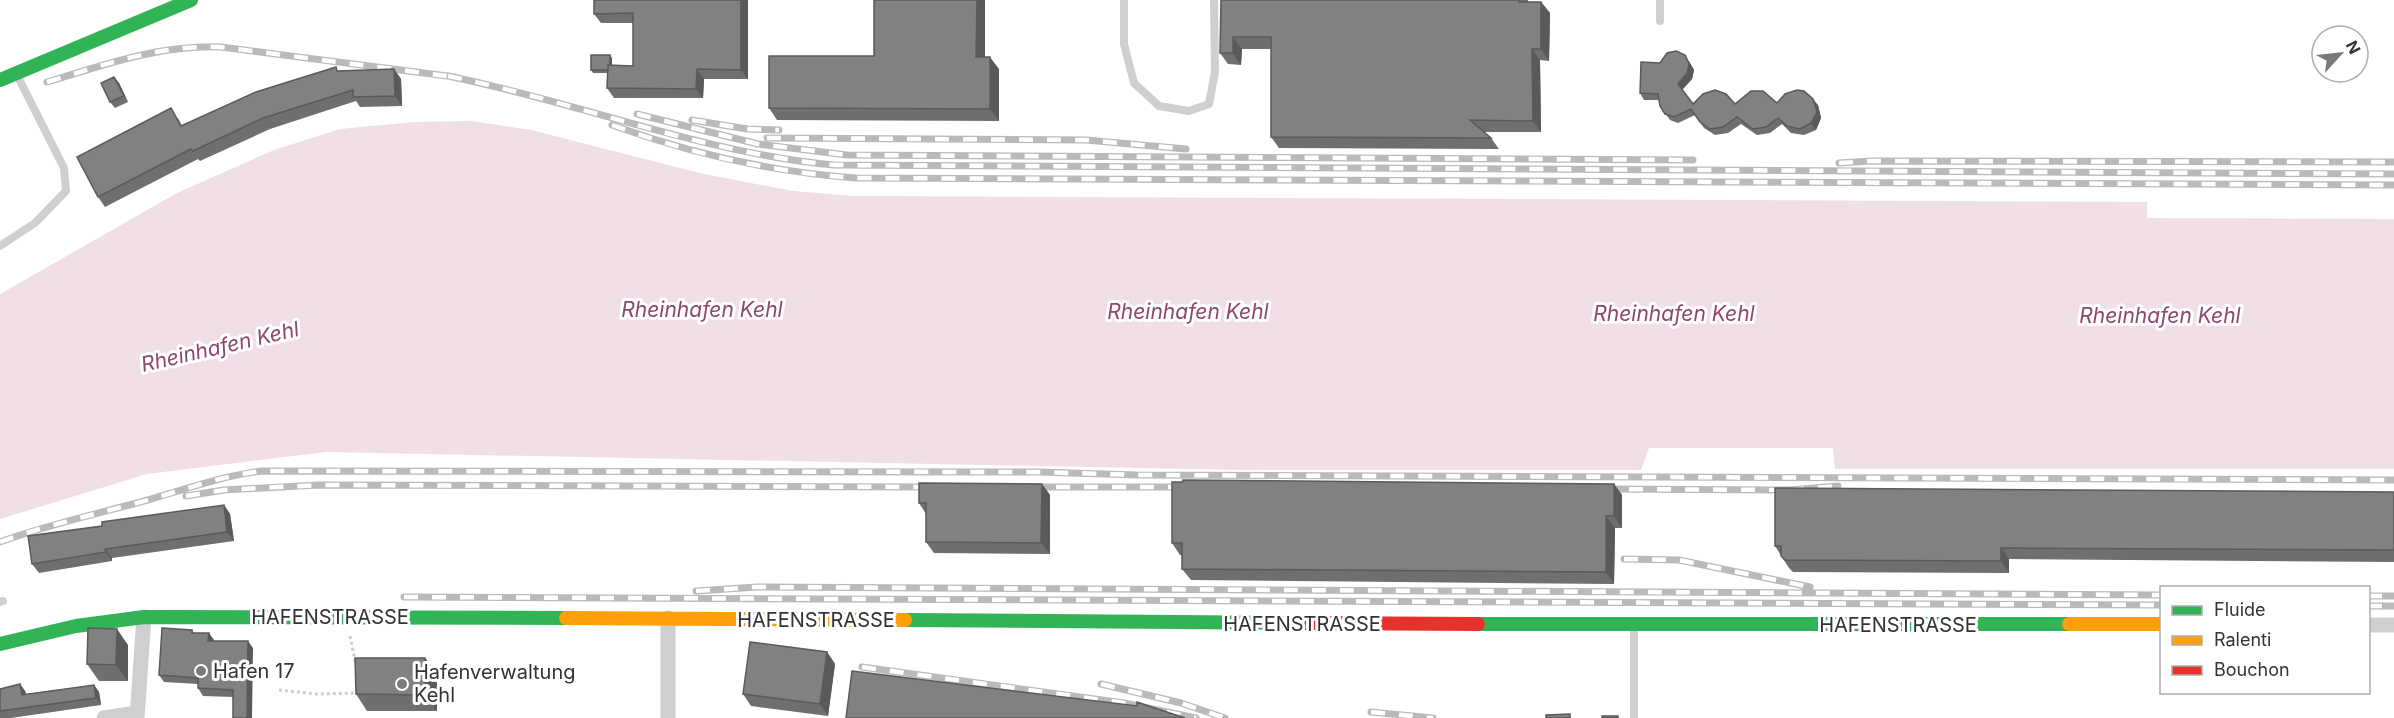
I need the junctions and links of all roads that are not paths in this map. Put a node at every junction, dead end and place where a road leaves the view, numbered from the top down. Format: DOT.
graph roads {
  1 [pos="191,0"];
  2 [pos="1124,0"];
  3 [pos="1214,0"];
  4 [pos="1660,0"];
  5 [pos="1660,21"];
  6 [pos="16,73"];
  7 [pos="0,80"];
  8 [pos="0,246"];
  9 [pos="144,617"];
  10 [pos="668,618"];
  11 [pos="2160,624"];
  12 [pos="1634,625"];
  13 [pos="2370,625"];
  14 [pos="2394,625"];
  15 [pos="0,644"];
  16 [pos="137,716"];
  17 [pos="104,718"];
  18 [pos="668,718"];
  19 [pos="1634,718"];
  1 -- 6 [label="street"];
  2 -- 3 [label="lane"];
  4 -- 5 [label="lane"];
  6 -- 7 [label="street"];
  6 -- 8 [label="lane"];
  9 -- 10 [label="street, HAFENSTRASSE"];
  9 -- 15 [label="street, HAFENSTRASSE"];
  9 -- 16 [label="street"];
  10 -- 12 [label="street, HAFENSTRASSE"];
  10 -- 18 [label="street"];
  11 -- 12 [label="street, HAFENSTRASSE"];
  12 -- 19 [label="lane"];
  13 -- 14 [label="street"];
  16 -- 17 [label="street"];
}
